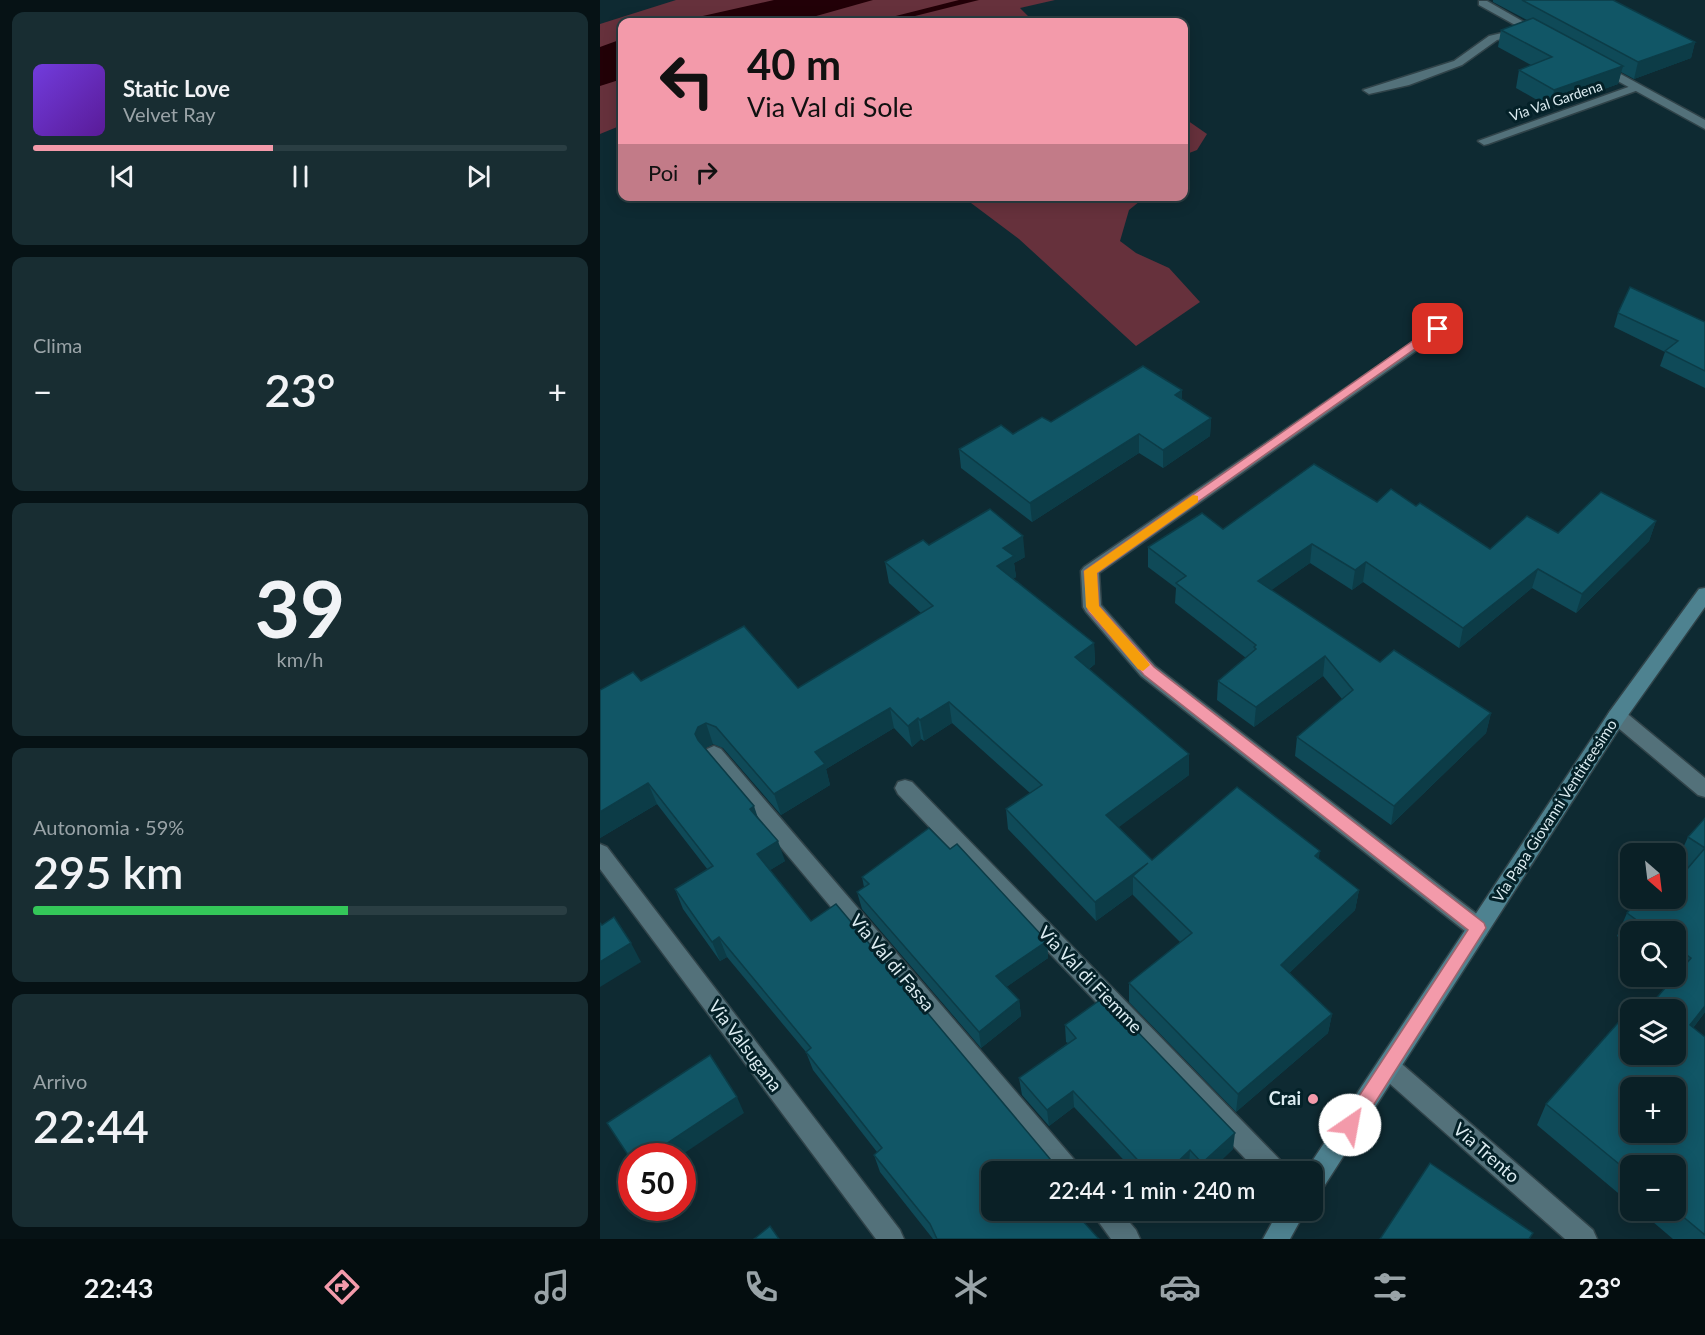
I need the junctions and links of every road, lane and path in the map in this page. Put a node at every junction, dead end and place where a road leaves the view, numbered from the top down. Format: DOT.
graph roads {
  1 [pos="1483,3"];
  2 [pos="1530,29"];
  3 [pos="1550,40"];
  4 [pos="1589,61"];
  5 [pos="1638,88"];
  6 [pos="1369,90"];
  7 [pos="1705,125"];
  8 [pos="1484,141"];
  9 [pos="1438,329"];
  10 [pos="1705,594"];
  11 [pos="1617,716"];
  12 [pos="714,754"];
  13 [pos="905,788"];
  14 [pos="1705,789"];
  15 [pos="600,853"];
  16 [pos="1478,928"];
  17 [pos="1388,1067"];
  18 [pos="1060,1161"];
  19 [pos="1264,1161"];
  20 [pos="1323,1165"];
  21 [pos="1111,1221"];
  22 [pos="1287,1221"];
  23 [pos="891,1239"];
  24 [pos="1127,1239"];
  25 [pos="1276,1239"];
  26 [pos="1584,1239"];
  1 -- 2 [label="street"];
  2 -- 3 [label="street"];
  2 -- 6 [label="street"];
  4 -- 5 [label="street, Via Val Gardena"];
  5 -- 7 [label="street, Via Val Gardena"];
  5 -- 8 [label="street, Via Val Gardena"];
  9 -- 16 [label="street"];
  10 -- 11 [label="main road, Via Papa Giovanni Ventitreesimo"];
  11 -- 14 [label="street"];
  11 -- 16 [label="main road, Via Papa Giovanni Ventitreesimo"];
  12 -- 18 [label="street, Via Val di Fassa"];
  13 -- 19 [label="street, Via Val di Fiemme"];
  15 -- 23 [label="street, Via Valsugana"];
  16 -- 17 [label="main road, Via Papa Giovanni Ventitreesimo"];
  17 -- 20 [label="main road, Via Papa Giovanni Ventitreesimo"];
  17 -- 26 [label="street, Via Trento"];
  21 -- 24 [label="street"];
  22 -- 25 [label="main road"];
}
